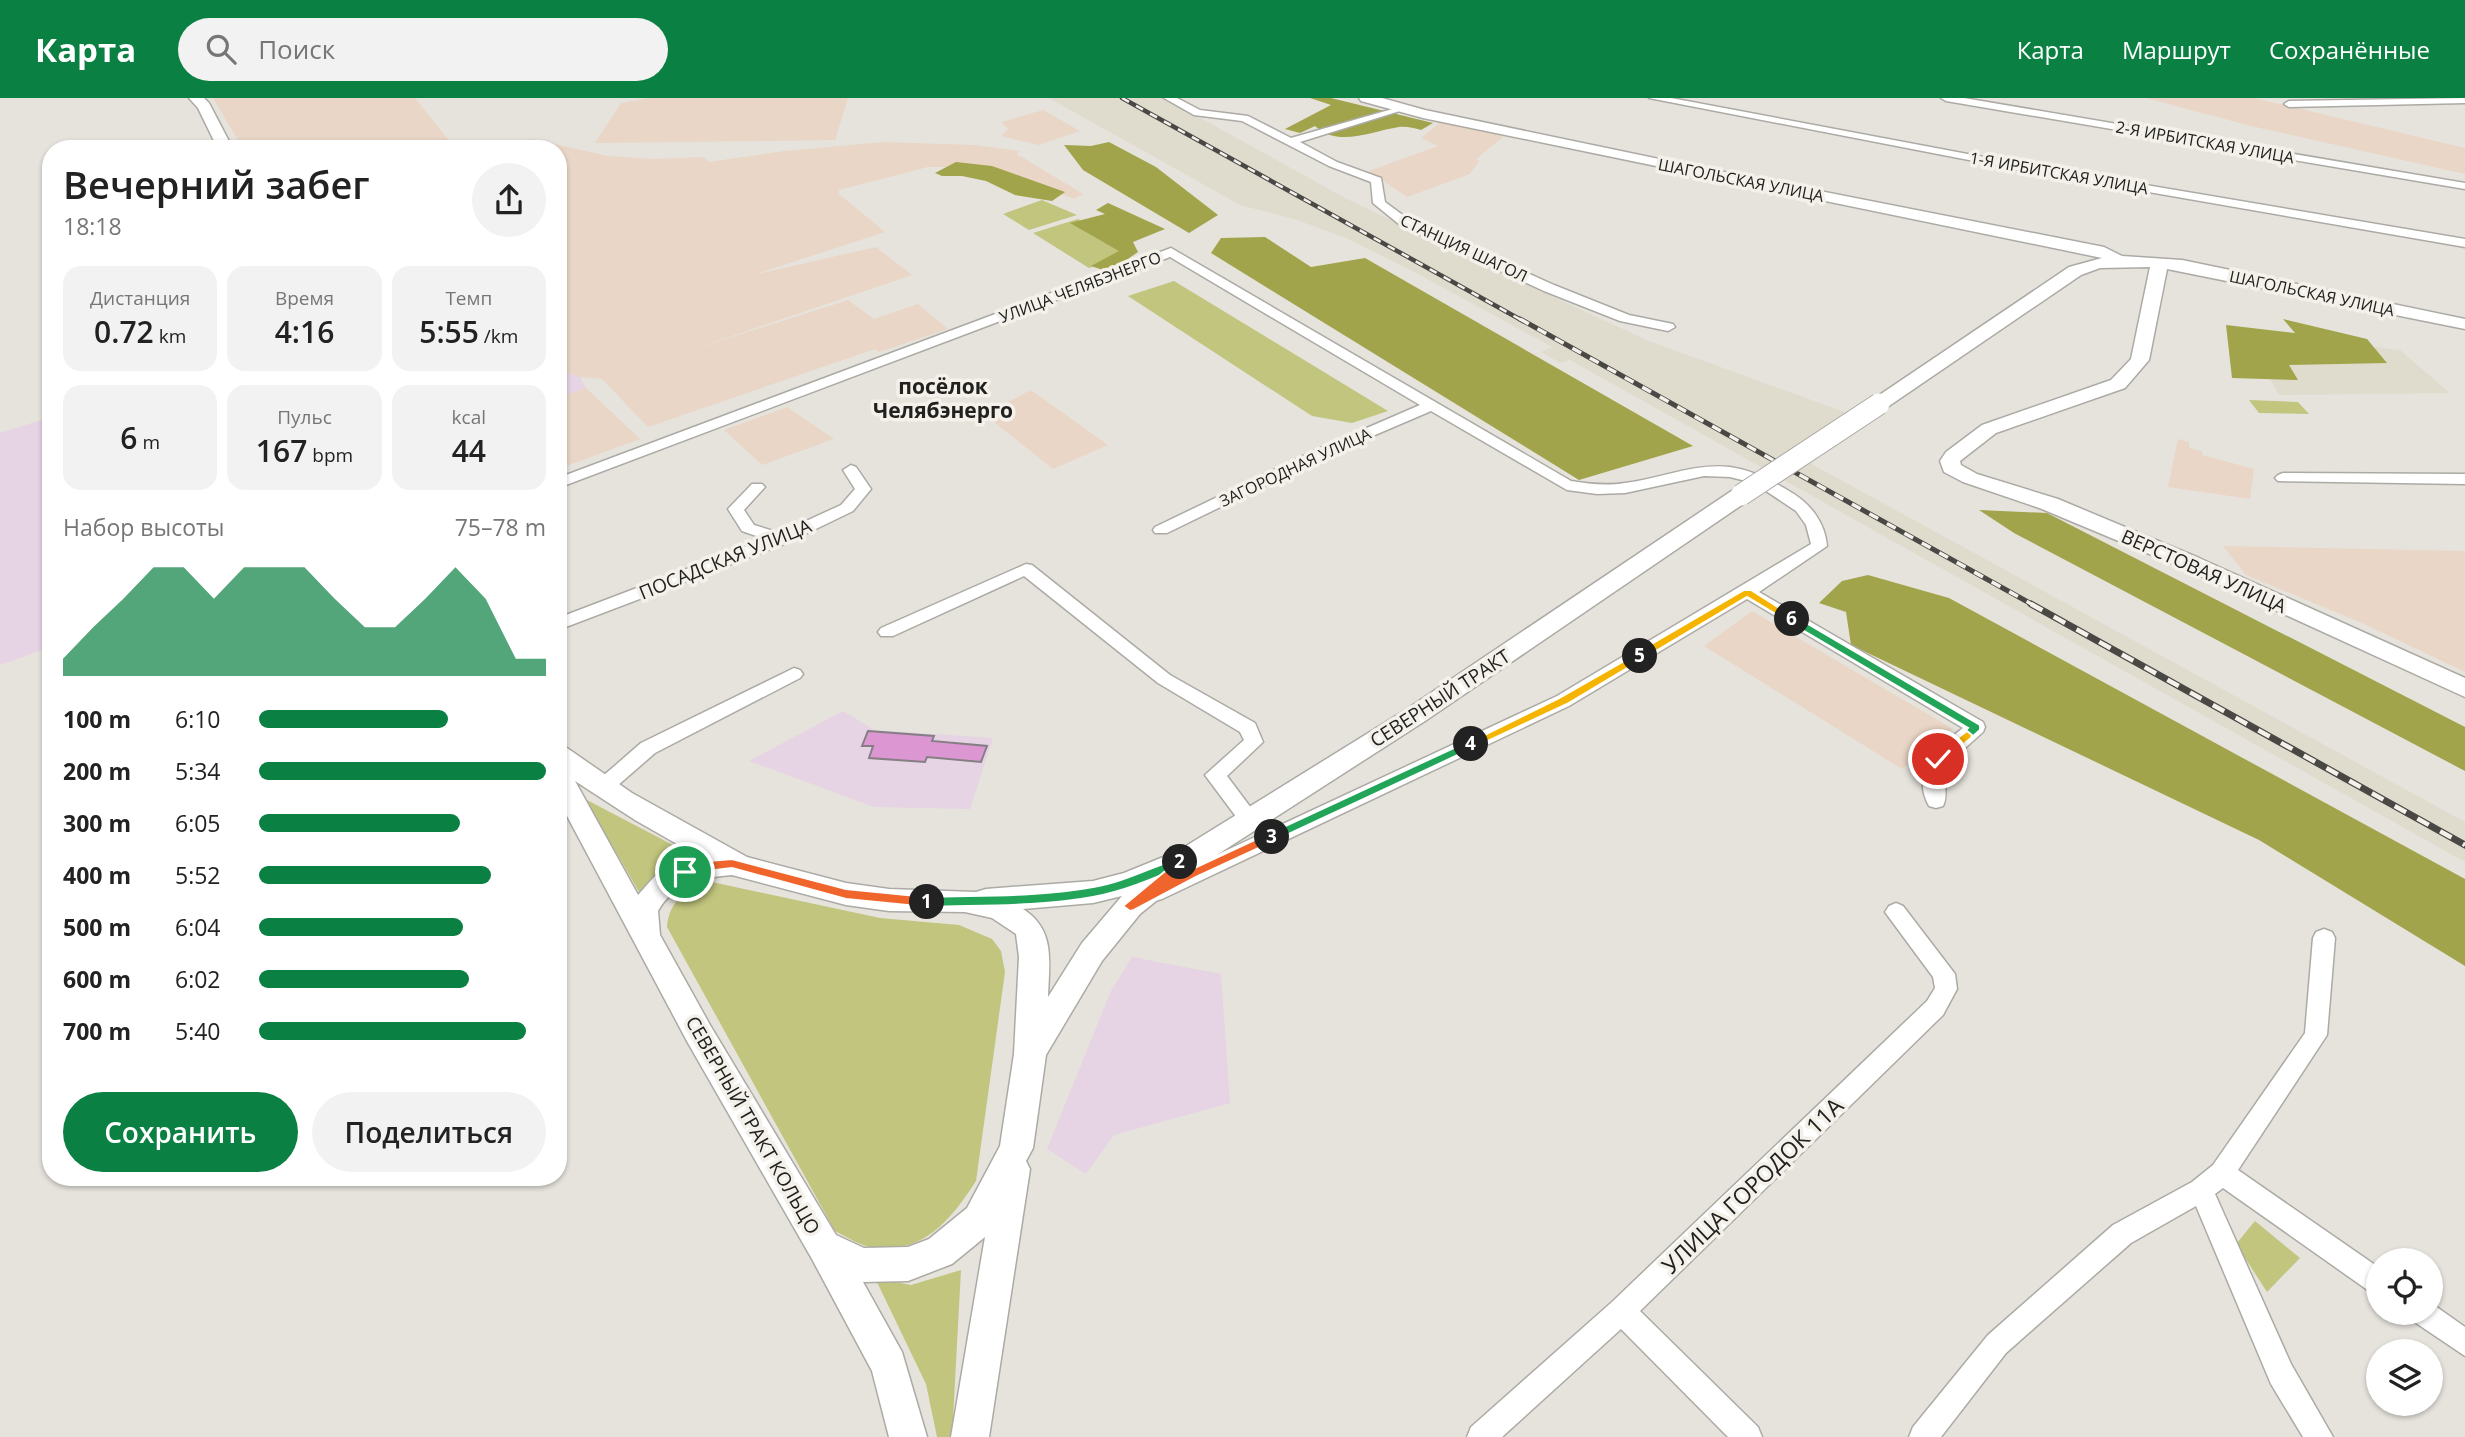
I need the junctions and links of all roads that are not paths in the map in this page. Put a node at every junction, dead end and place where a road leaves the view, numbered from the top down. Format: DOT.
graph roads {
  1 [pos="196,98"];
  2 [pos="1169,98"];
  3 [pos="1365,98"];
  4 [pos="1654,98"];
  5 [pos="1946,98"];
  6 [pos="2465,100"];
  7 [pos="2289,104"];
  8 [pos="1399,108"];
  9 [pos="221,140"];
  10 [pos="1293,141"];
  11 [pos="2465,186"];
  12 [pos="2465,243"];
  13 [pos="2119,261"];
  14 [pos="2159,263"];
  15 [pos="2465,324"];
  16 [pos="1668,327"];
  17 [pos="1430,406"];
  18 [pos="851,470"];
  19 [pos="2284,478"];
  20 [pos="2465,479"];
  21 [pos="567,480"];
  22 [pos="757,487"];
  23 [pos="1160,530"];
  24 [pos="781,539"];
  25 [pos="1747,592"];
  26 [pos="567,621"];
  27 [pos="887,632"];
  28 [pos="794,674"];
  29 [pos="2465,688"];
  30 [pos="567,762"];
  31 [pos="602,789"];
  32 [pos="567,791"];
  33 [pos="1936,801"];
  34 [pos="1250,821"];
  35 [pos="1188,859"];
  36 [pos="741,865"];
  37 [pos="965,901"];
  38 [pos="1130,906"];
  39 [pos="1896,912"];
  40 [pos="646,937"];
  41 [pos="2324,938"];
  42 [pos="1030,1054"];
  43 [pos="1016,1147"];
  44 [pos="2222,1173"];
  45 [pos="2201,1190"];
  46 [pos="824,1247"];
  47 [pos="2366,1274"];
  48 [pos="1621,1311"];
  49 [pos="2440,1325"];
  50 [pos="2465,1343"];
  51 [pos="908,1437"];
  52 [pos="970,1437"];
  53 [pos="1481,1437"];
  54 [pos="1748,1437"];
  55 [pos="1923,1437"];
  56 [pos="2319,1437"];
  1 -- 9 [label="main road"];
  2 -- 10 [label="street, СТАНЦИЯ ШАГОЛ"];
  3 -- 8 [label="main road, ШАГОЛЬСКАЯ УЛИЦА"];
  4 -- 12 [label="street, 1-Я ИРБИТСКАЯ УЛИЦА"];
  5 -- 11 [label="street, 2-Я ИРБИТСКАЯ УЛИЦА"];
  6 -- 7 [label="street"];
  8 -- 10 [label="street"];
  8 -- 13 [label="main road, ШАГОЛЬСКАЯ УЛИЦА"];
  10 -- 16 [label="street, СТАНЦИЯ ШАГОЛ"];
  13 -- 14 [label="main road, ШАГОЛЬСКАЯ УЛИЦА"];
  13 -- 34 [label="main road, СЕВЕРНЫЙ ТРАКТ, bridge"];
  14 -- 15 [label="main road, ШАГОЛЬСКАЯ УЛИЦА"];
  14 -- 29 [label="main road, ВЕРСТОВАЯ УЛИЦА"];
  17 -- 21 [label="street, УЛИЦА ЧЕЛЯБЭНЕРГО"];
  17 -- 23 [label="street, ЗАГОРОДНАЯ УЛИЦА"];
  17 -- 25 [label="street, УЛИЦА ЧЕЛЯБЭНЕРГО"];
  18 -- 24 [label="street, ПОСАДСКАЯ УЛИЦА"];
  19 -- 20 [label="street"];
  22 -- 24 [label="street"];
  24 -- 26 [label="street, ПОСАДСКАЯ УЛИЦА"];
  25 -- 33 [label="street"];
  25 -- 38 [label="street"];
  27 -- 34 [label="street"];
  28 -- 31 [label="street"];
  30 -- 31 [label="main road"];
  31 -- 36 [label="main road"];
  32 -- 40 [label="main road"];
  34 -- 35 [label="main road, СЕВЕРНЫЙ ТРАКТ"];
  35 -- 37 [label="main road, СЕВЕРНЫЙ ТРАКТ"];
  35 -- 38 [label="main road"];
  36 -- 37 [label="main road, СЕВЕРНЫЙ ТРАКТ КОЛЬЦО"];
  36 -- 40 [label="main road, СЕВЕРНЫЙ ТРАКТ КОЛЬЦО"];
  37 -- 42 [label="main road, СЕВЕРНЫЙ ТРАКТ КОЛЬЦО"];
  38 -- 42 [label="main road"];
  39 -- 48 [label="street, УЛИЦА ГОРОДОК 11А"];
  40 -- 46 [label="main road, СЕВЕРНЫЙ ТРАКТ КОЛЬЦО"];
  41 -- 44 [label="street"];
  42 -- 43 [label="main road, СЕВЕРНЫЙ ТРАКТ КОЛЬЦО"];
  43 -- 46 [label="main road, СЕВЕРНЫЙ ТРАКТ КОЛЬЦО"];
  43 -- 52 [label="main road"];
  44 -- 45 [label="street"];
  44 -- 47 [label="street"];
  45 -- 55 [label="street"];
  45 -- 56 [label="street"];
  46 -- 51 [label="main road"];
  48 -- 53 [label="street, УЛИЦА ГОРОДОК 11А"];
  48 -- 54 [label="street"];
  49 -- 50 [label="street"];
}
